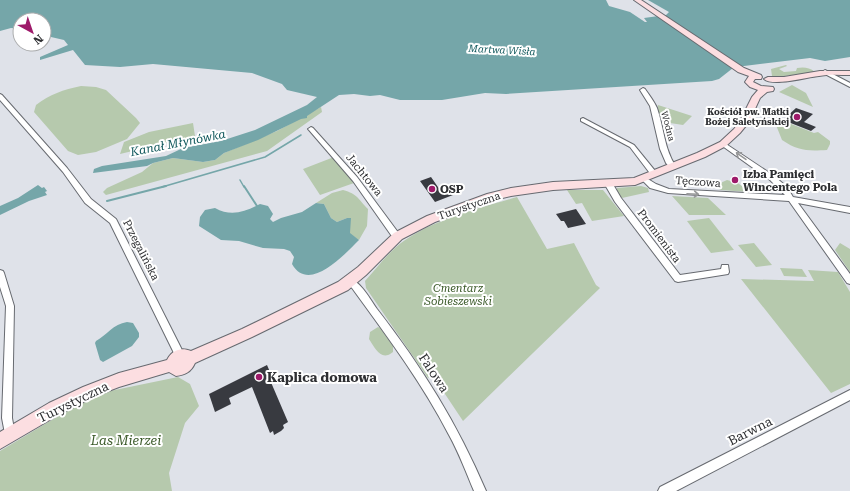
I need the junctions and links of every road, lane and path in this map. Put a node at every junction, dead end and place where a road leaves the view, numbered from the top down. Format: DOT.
graph roads {
  1 [pos="637,0"];
  2 [pos="825,72"];
  3 [pos="850,73"];
  4 [pos="754,78"];
  5 [pos="771,81"];
  6 [pos="850,85"];
  7 [pos="755,86"];
  8 [pos="765,89"];
  9 [pos="643,90"];
  10 [pos="0,96"];
  11 [pos="756,97"];
  12 [pos="583,120"];
  13 [pos="311,129"];
  14 [pos="723,144"];
  15 [pos="673,166"];
  16 [pos="649,176"];
  17 [pos="608,183"];
  18 [pos="792,199"];
  19 [pos="850,210"];
  20 [pos="398,236"];
  21 [pos="725,267"];
  22 [pos="0,273"];
  23 [pos="349,281"];
  24 [pos="850,281"];
  25 [pos="180,360"];
  26 [pos="850,395"];
  27 [pos="5,438"];
  28 [pos="480,491"];
  29 [pos="664,491"];
  1 -- 4 [label="main road"];
  2 -- 3 [label="main road"];
  2 -- 5 [label="main road"];
  2 -- 6 [label="street"];
  4 -- 5 [label="main road"];
  4 -- 7 [label="main road"];
  5 -- 8 [label="main road, Turystyczna"];
  7 -- 8 [label="main road"];
  7 -- 11 [label="main road"];
  8 -- 11 [label="main road, Turystyczna"];
  9 -- 15 [label="street, Wodna"];
  10 -- 25 [label="street, Przegalińska"];
  11 -- 14 [label="main road, Turystyczna"];
  12 -- 16 [label="street, Tęczowa"];
  13 -- 20 [label="street, Jachtowa"];
  14 -- 15 [label="main road, Turystyczna"];
  18 -- 14 [label="street, one-way"];
  15 -- 16 [label="main road, Turystyczna"];
  16 -- 17 [label="main road, Turystyczna"];
  16 -- 18 [label="street, Tęczowa, one-way"];
  17 -- 20 [label="main road, Turystyczna"];
  17 -- 21 [label="street, Promienista"];
  18 -- 19 [label="street, Tęczowa"];
  18 -- 24 [label="street"];
  20 -- 23 [label="main road, Turystyczna"];
  22 -- 27 [label="street"];
  23 -- 25 [label="main road, Turystyczna"];
  23 -- 28 [label="street, Falowa"];
  25 -- 27 [label="main road, Turystyczna"];
  26 -- 29 [label="street, Barwna"];
}
